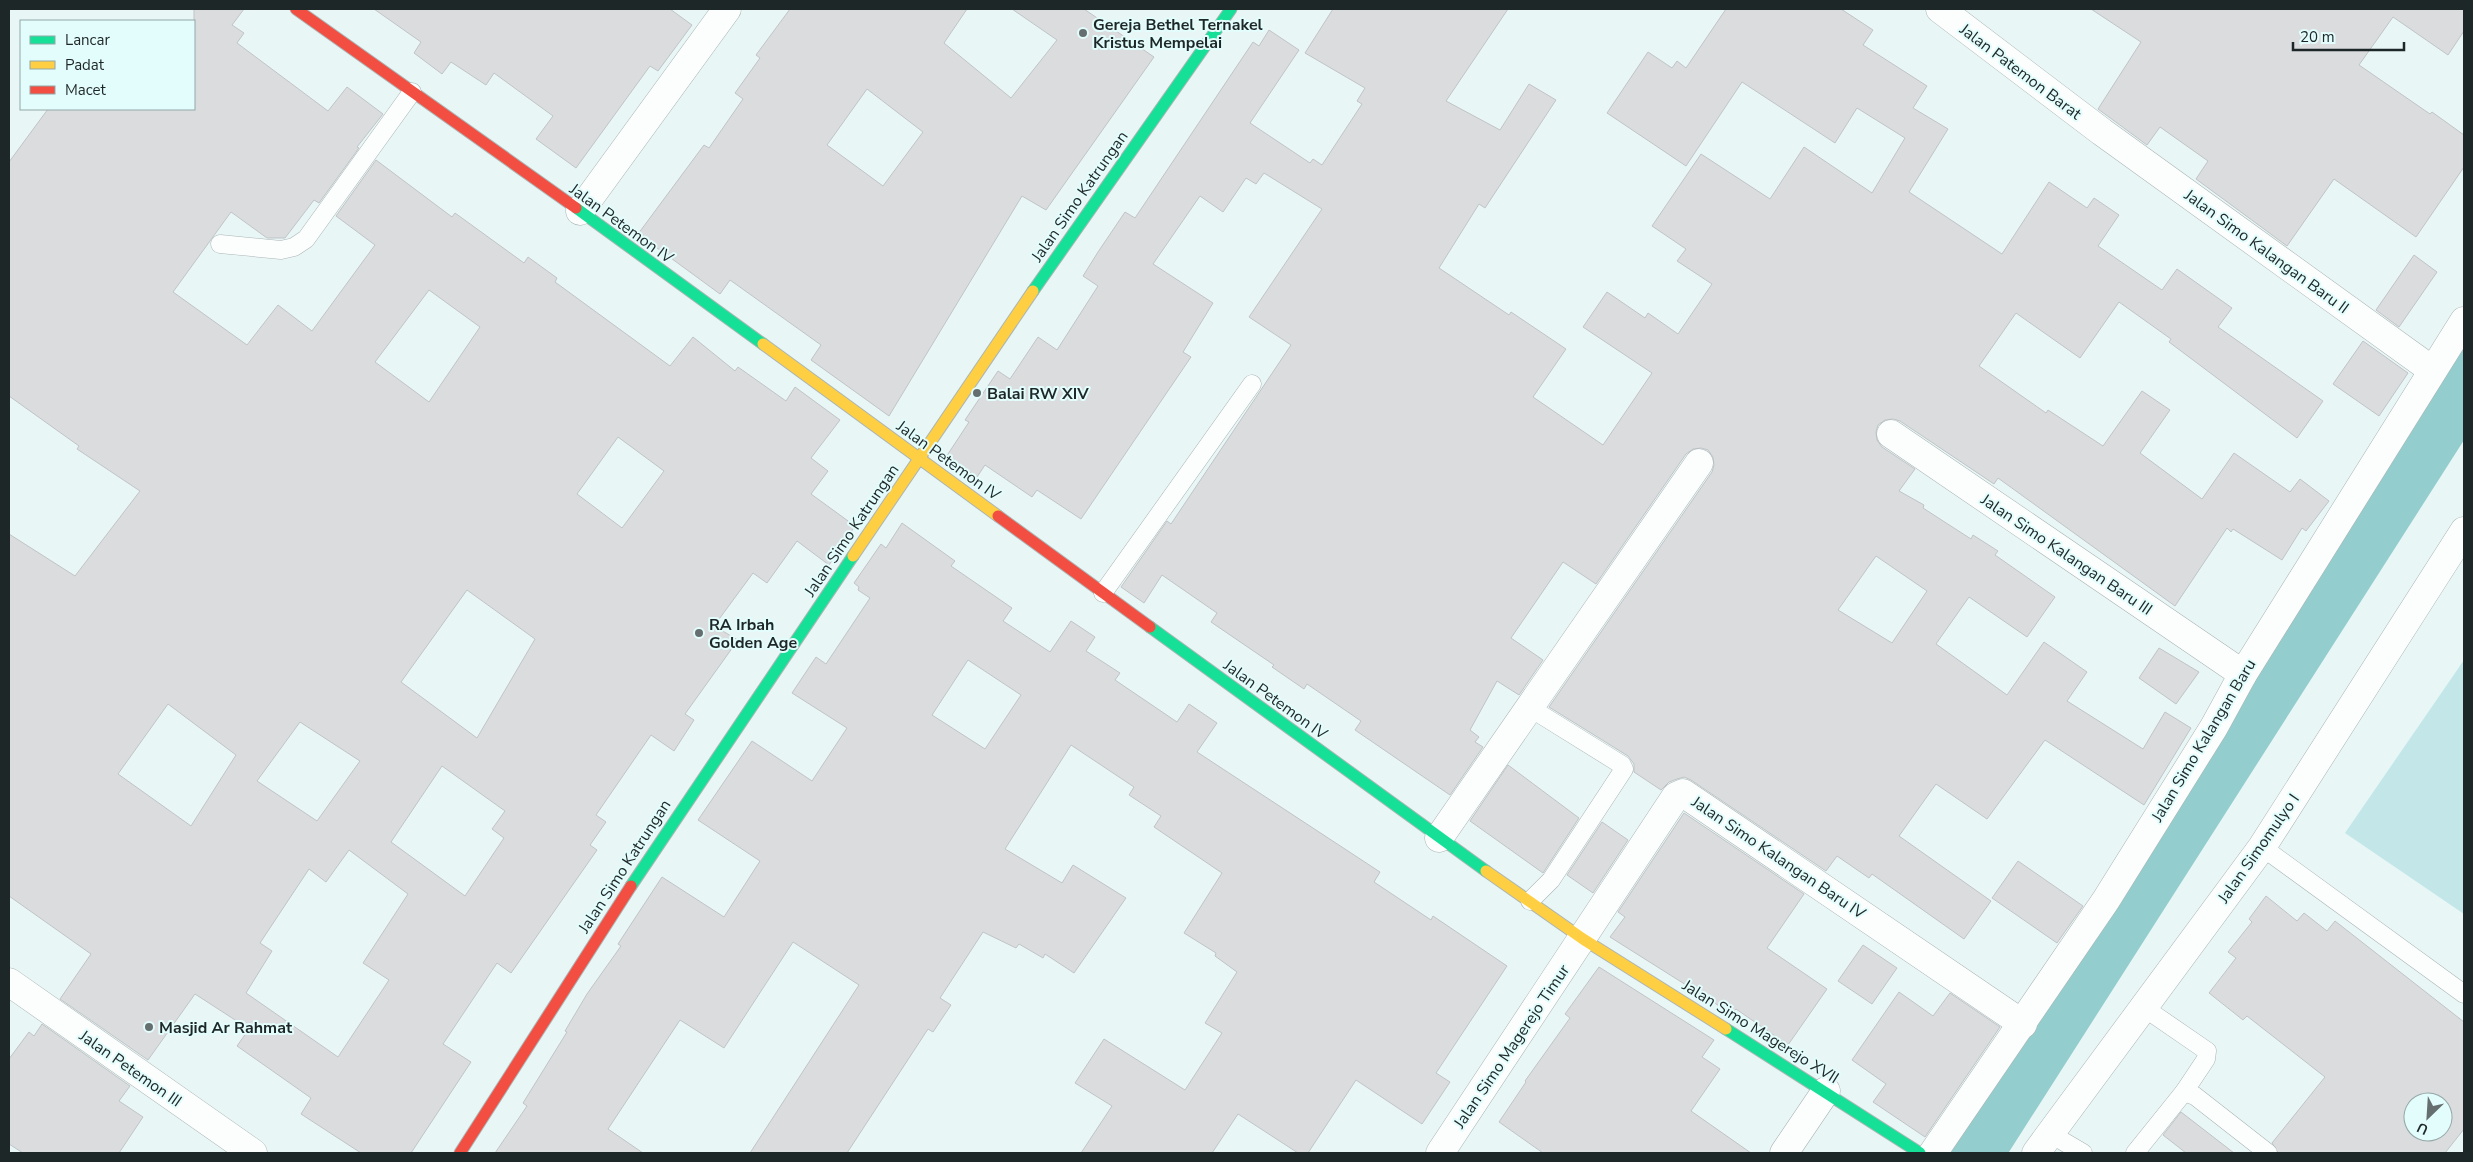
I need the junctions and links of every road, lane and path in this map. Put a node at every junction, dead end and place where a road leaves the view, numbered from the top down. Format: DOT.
graph roads {
  1 [pos="296,9"];
  2 [pos="726,9"];
  3 [pos="1231,9"];
  4 [pos="1940,9"];
  5 [pos="412,92"];
  6 [pos="2102,132"];
  7 [pos="580,211"];
  8 [pos="220,244"];
  9 [pos="2464,320"];
  10 [pos="2432,370"];
  11 [pos="1252,384"];
  12 [pos="1891,434"];
  13 [pos="919,458"];
  14 [pos="1699,463"];
  15 [pos="2464,531"];
  16 [pos="1103,593"];
  17 [pos="2242,674"];
  18 [pos="1540,714"];
  19 [pos="1439,838"];
  20 [pos="2262,846"];
  21 [pos="1530,902"];
  22 [pos="1582,939"];
  23 [pos="9,982"];
  24 [pos="2464,994"];
  25 [pos="2143,1007"];
  26 [pos="2023,1024"];
  27 [pos="1826,1091"];
  28 [pos="2184,1092"];
  29 [pos="2042,1143"];
  30 [pos="253,1153"];
  31 [pos="460,1153"];
  32 [pos="1440,1153"];
  33 [pos="1784,1153"];
  34 [pos="1920,1153"];
  35 [pos="1932,1153"];
  36 [pos="2083,1153"];
  37 [pos="2136,1153"];
  38 [pos="2268,1153"];
  1 -- 5 [label="street, Jalan Petemon IV"];
  2 -- 7 [label="street"];
  3 -- 13 [label="street, Jalan Simo Katrungan"];
  4 -- 6 [label="street, Jalan Patemon Barat"];
  5 -- 7 [label="street, Jalan Petemon IV"];
  5 -- 8 [label="lane"];
  6 -- 10 [label="street, Jalan Simo Kalangan Baru II"];
  7 -- 13 [label="street, Jalan Petemon IV"];
  9 -- 10 [label="street, Jalan Simo Kalangan Baru"];
  10 -- 17 [label="street, Jalan Simo Kalangan Baru"];
  11 -- 16 [label="lane"];
  12 -- 17 [label="street, Jalan Simo Kalangan Baru III"];
  13 -- 16 [label="street, Jalan Petemon IV"];
  13 -- 31 [label="street, Jalan Simo Katrungan"];
  14 -- 19 [label="street"];
  15 -- 20 [label="street, Jalan Simomulyo I"];
  16 -- 19 [label="street, Jalan Petemon IV"];
  17 -- 26 [label="street, Jalan Simo Kalangan Baru"];
  18 -- 21 [label="lane"];
  19 -- 21 [label="street, Jalan Petemon IV"];
  20 -- 24 [label="lane"];
  20 -- 25 [label="street, Jalan Simomulyo I"];
  21 -- 22 [label="street, Jalan Petemon IV"];
  22 -- 26 [label="street, Jalan Simo Kalangan Baru IV"];
  22 -- 27 [label="street, Jalan Simo Magerejo XVII"];
  22 -- 32 [label="street, Jalan Simo Magerejo Timur"];
  23 -- 30 [label="street, Jalan Petemon III"];
  25 -- 28 [label="lane"];
  25 -- 29 [label="street, Jalan Simomulyo I"];
  26 -- 35 [label="street, Jalan Simo Kalangan Baru"];
  27 -- 33 [label="street"];
  27 -- 34 [label="street, Jalan Simo Magerejo XVII"];
  28 -- 37 [label="lane"];
  28 -- 38 [label="lane"];
  29 -- 36 [label="lane"];
}
